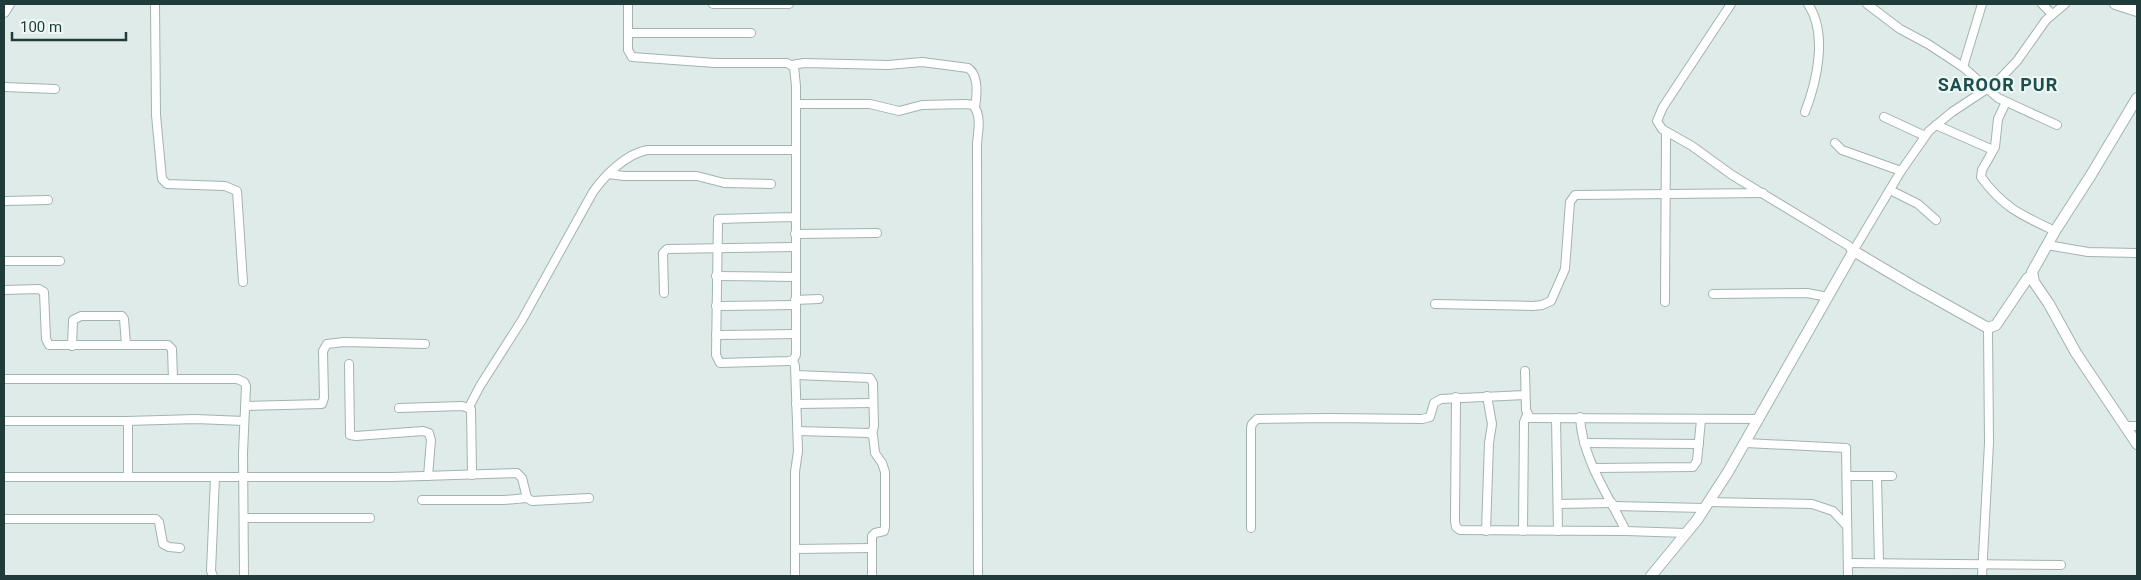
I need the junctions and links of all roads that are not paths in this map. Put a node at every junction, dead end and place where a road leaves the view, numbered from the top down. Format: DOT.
graph roads {
  1 [pos="9,4"];
  2 [pos="156,4"];
  3 [pos="628,4"];
  4 [pos="713,4"];
  5 [pos="789,4"];
  6 [pos="1731,4"];
  7 [pos="1808,4"];
  8 [pos="1867,4"];
  9 [pos="1982,4"];
  10 [pos="2042,4"];
  11 [pos="2065,4"];
  12 [pos="2115,4"];
  13 [pos="4,11"];
  14 [pos="2137,11"];
  15 [pos="2052,14"];
  16 [pos="628,33"];
  17 [pos="751,33"];
  18 [pos="792,65"];
  19 [pos="1963,67"];
  20 [pos="4,88"];
  21 [pos="55,89"];
  22 [pos="1987,90"];
  23 [pos="2137,98"];
  24 [pos="2006,102"];
  25 [pos="796,104"];
  26 [pos="975,108"];
  27 [pos="1805,112"];
  28 [pos="1884,117"];
  29 [pos="1936,125"];
  30 [pos="2057,125"];
  31 [pos="1666,132"];
  32 [pos="1925,136"];
  33 [pos="1834,143"];
  34 [pos="795,150"];
  35 [pos="1993,150"];
  36 [pos="1901,171"];
  37 [pos="608,174"];
  38 [pos="771,184"];
  39 [pos="1890,190"];
  40 [pos="1763,193"];
  41 [pos="1665,194"];
  42 [pos="48,200"];
  43 [pos="4,201"];
  44 [pos="795,217"];
  45 [pos="1936,220"];
  46 [pos="2055,231"];
  47 [pos="877,232"];
  48 [pos="795,234"];
  49 [pos="2047,245"];
  50 [pos="795,247"];
  51 [pos="716,248"];
  52 [pos="1854,253"];
  53 [pos="2137,253"];
  54 [pos="4,261"];
  55 [pos="60,261"];
  56 [pos="2032,275"];
  57 [pos="716,276"];
  58 [pos="795,277"];
  59 [pos="243,282"];
  60 [pos="4,290"];
  61 [pos="664,293"];
  62 [pos="1713,294"];
  63 [pos="1828,297"];
  64 [pos="820,299"];
  65 [pos="795,302"];
  66 [pos="1665,302"];
  67 [pos="1435,304"];
  68 [pos="716,306"];
  69 [pos="1988,328"];
  70 [pos="795,334"];
  71 [pos="716,335"];
  72 [pos="126,344"];
  73 [pos="425,344"];
  74 [pos="72,346"];
  75 [pos="793,360"];
  76 [pos="349,364"];
  77 [pos="1525,372"];
  78 [pos="796,375"];
  79 [pos="4,379"];
  80 [pos="173,379"];
  81 [pos="1525,395"];
  82 [pos="1487,396"];
  83 [pos="1456,397"];
  84 [pos="873,403"];
  85 [pos="796,404"];
  86 [pos="245,406"];
  87 [pos="469,407"];
  88 [pos="399,408"];
  89 [pos="1527,415"];
  90 [pos="1580,417"];
  91 [pos="1556,418"];
  92 [pos="244,420"];
  93 [pos="1701,420"];
  94 [pos="1759,420"];
  95 [pos="4,421"];
  96 [pos="126,421"];
  97 [pos="2126,426"];
  98 [pos="2137,426"];
  99 [pos="798,431"];
  100 [pos="872,434"];
  101 [pos="1584,443"];
  102 [pos="1746,443"];
  103 [pos="1699,444"];
  104 [pos="2137,444"];
  105 [pos="1594,468"];
  106 [pos="472,475"];
  107 [pos="428,476"];
  108 [pos="1847,476"];
  109 [pos="1877,476"];
  110 [pos="1892,476"];
  111 [pos="4,477"];
  112 [pos="128,477"];
  113 [pos="215,477"];
  114 [pos="243,477"];
  115 [pos="527,498"];
  116 [pos="589,498"];
  117 [pos="422,500"];
  118 [pos="1558,504"];
  119 [pos="1613,504"];
  120 [pos="1707,505"];
  121 [pos="244,518"];
  122 [pos="370,518"];
  123 [pos="4,519"];
  124 [pos="1846,526"];
  125 [pos="1251,528"];
  126 [pos="1626,530"];
  127 [pos="1486,531"];
  128 [pos="1523,531"];
  129 [pos="1558,531"];
  130 [pos="1686,533"];
  131 [pos="180,548"];
  132 [pos="872,548"];
  133 [pos="795,549"];
  134 [pos="1848,563"];
  135 [pos="1879,563"];
  136 [pos="1983,564"];
  137 [pos="2061,565"];
  138 [pos="213,576"];
  139 [pos="244,576"];
  140 [pos="795,576"];
  141 [pos="872,576"];
  142 [pos="978,576"];
  143 [pos="1651,576"];
  144 [pos="1848,576"];
  145 [pos="1982,576"];
  1 -- 13 [label="street"];
  2 -- 59 [label="street"];
  3 -- 16 [label="street"];
  4 -- 5 [label="street"];
  6 -- 31 [label="street"];
  7 -- 27 [label="street"];
  8 -- 19 [label="street"];
  9 -- 19 [label="street"];
  10 -- 15 [label="street"];
  11 -- 15 [label="street"];
  12 -- 14 [label="street"];
  15 -- 22 [label="street"];
  16 -- 17 [label="street"];
  16 -- 18 [label="street"];
  18 -- 25 [label="street"];
  18 -- 26 [label="street"];
  19 -- 22 [label="street"];
  20 -- 21 [label="street"];
  22 -- 24 [label="street"];
  22 -- 29 [label="street"];
  23 -- 46 [label="street"];
  24 -- 30 [label="street"];
  24 -- 35 [label="street"];
  25 -- 26 [label="street"];
  25 -- 34 [label="street"];
  26 -- 142 [label="street"];
  28 -- 32 [label="street"];
  29 -- 32 [label="street"];
  29 -- 35 [label="street"];
  31 -- 40 [label="street"];
  31 -- 41 [label="street"];
  32 -- 36 [label="street"];
  33 -- 36 [label="street"];
  34 -- 37 [label="street"];
  34 -- 44 [label="street"];
  35 -- 46 [label="street"];
  36 -- 39 [label="street"];
  37 -- 38 [label="street"];
  37 -- 87 [label="street"];
  39 -- 45 [label="street"];
  39 -- 52 [label="street"];
  40 -- 41 [label="street"];
  40 -- 52 [label="street"];
  41 -- 66 [label="street"];
  41 -- 67 [label="street"];
  42 -- 43 [label="street"];
  44 -- 48 [label="street"];
  44 -- 51 [label="street"];
  46 -- 49 [label="street"];
  47 -- 48 [label="street"];
  48 -- 50 [label="street"];
  49 -- 53 [label="street"];
  49 -- 56 [label="street"];
  50 -- 51 [label="street"];
  50 -- 58 [label="street"];
  51 -- 57 [label="street"];
  51 -- 61 [label="street"];
  52 -- 63 [label="street"];
  52 -- 69 [label="street"];
  54 -- 55 [label="street"];
  56 -- 69 [label="street"];
  56 -- 97 [label="street"];
  57 -- 58 [label="street"];
  57 -- 68 [label="street"];
  58 -- 65 [label="street"];
  60 -- 74 [label="street"];
  62 -- 63 [label="street"];
  63 -- 94 [label="street"];
  64 -- 65 [label="street"];
  65 -- 68 [label="street"];
  65 -- 70 [label="street"];
  68 -- 71 [label="street"];
  69 -- 136 [label="street"];
  70 -- 71 [label="street"];
  70 -- 75 [label="street"];
  71 -- 75 [label="street"];
  72 -- 74 [label="street"];
  72 -- 74 [label="street"];
  72 -- 80 [label="street"];
  73 -- 86 [label="street"];
  75 -- 78 [label="street"];
  76 -- 107 [label="street"];
  77 -- 81 [label="street"];
  78 -- 84 [label="street"];
  78 -- 85 [label="street"];
  79 -- 80 [label="street"];
  80 -- 86 [label="street"];
  81 -- 82 [label="street"];
  81 -- 89 [label="street"];
  82 -- 83 [label="street"];
  82 -- 127 [label="street"];
  83 -- 125 [label="street"];
  83 -- 127 [label="street"];
  84 -- 85 [label="street"];
  84 -- 100 [label="street"];
  85 -- 99 [label="street"];
  86 -- 92 [label="street"];
  87 -- 88 [label="street"];
  87 -- 106 [label="street"];
  89 -- 91 [label="street"];
  89 -- 128 [label="street"];
  90 -- 91 [label="street"];
  90 -- 93 [label="street"];
  90 -- 101 [label="street"];
  91 -- 118 [label="street"];
  92 -- 96 [label="street"];
  92 -- 114 [label="street"];
  93 -- 94 [label="street"];
  93 -- 103 [label="street"];
  94 -- 102 [label="street"];
  95 -- 96 [label="street"];
  96 -- 112 [label="street"];
  97 -- 98 [label="street"];
  97 -- 104 [label="street"];
  99 -- 100 [label="street"];
  99 -- 133 [label="street"];
  100 -- 132 [label="street"];
  101 -- 103 [label="street"];
  101 -- 105 [label="street"];
  102 -- 108 [label="street"];
  102 -- 120 [label="street"];
  103 -- 105 [label="street"];
  105 -- 119 [label="street"];
  106 -- 107 [label="street"];
  106 -- 115 [label="street"];
  107 -- 114 [label="street"];
  108 -- 109 [label="street"];
  108 -- 124 [label="street"];
  109 -- 110 [label="street"];
  109 -- 135 [label="street"];
  111 -- 112 [label="street"];
  112 -- 113 [label="street"];
  113 -- 114 [label="street"];
  113 -- 138 [label="street"];
  114 -- 121 [label="street"];
  115 -- 116 [label="street"];
  115 -- 117 [label="street"];
  118 -- 119 [label="street"];
  118 -- 129 [label="street"];
  119 -- 120 [label="street"];
  119 -- 126 [label="street"];
  120 -- 124 [label="street"];
  120 -- 130 [label="street"];
  121 -- 122 [label="street"];
  121 -- 139 [label="street"];
  123 -- 131 [label="street"];
  124 -- 134 [label="street"];
  126 -- 129 [label="street"];
  126 -- 130 [label="street"];
  127 -- 128 [label="street"];
  128 -- 129 [label="street"];
  130 -- 143 [label="street"];
  132 -- 133 [label="street"];
  132 -- 141 [label="street"];
  133 -- 140 [label="street"];
  134 -- 135 [label="street"];
  134 -- 144 [label="street"];
  135 -- 136 [label="street"];
  136 -- 137 [label="street"];
  136 -- 145 [label="street"];
}
